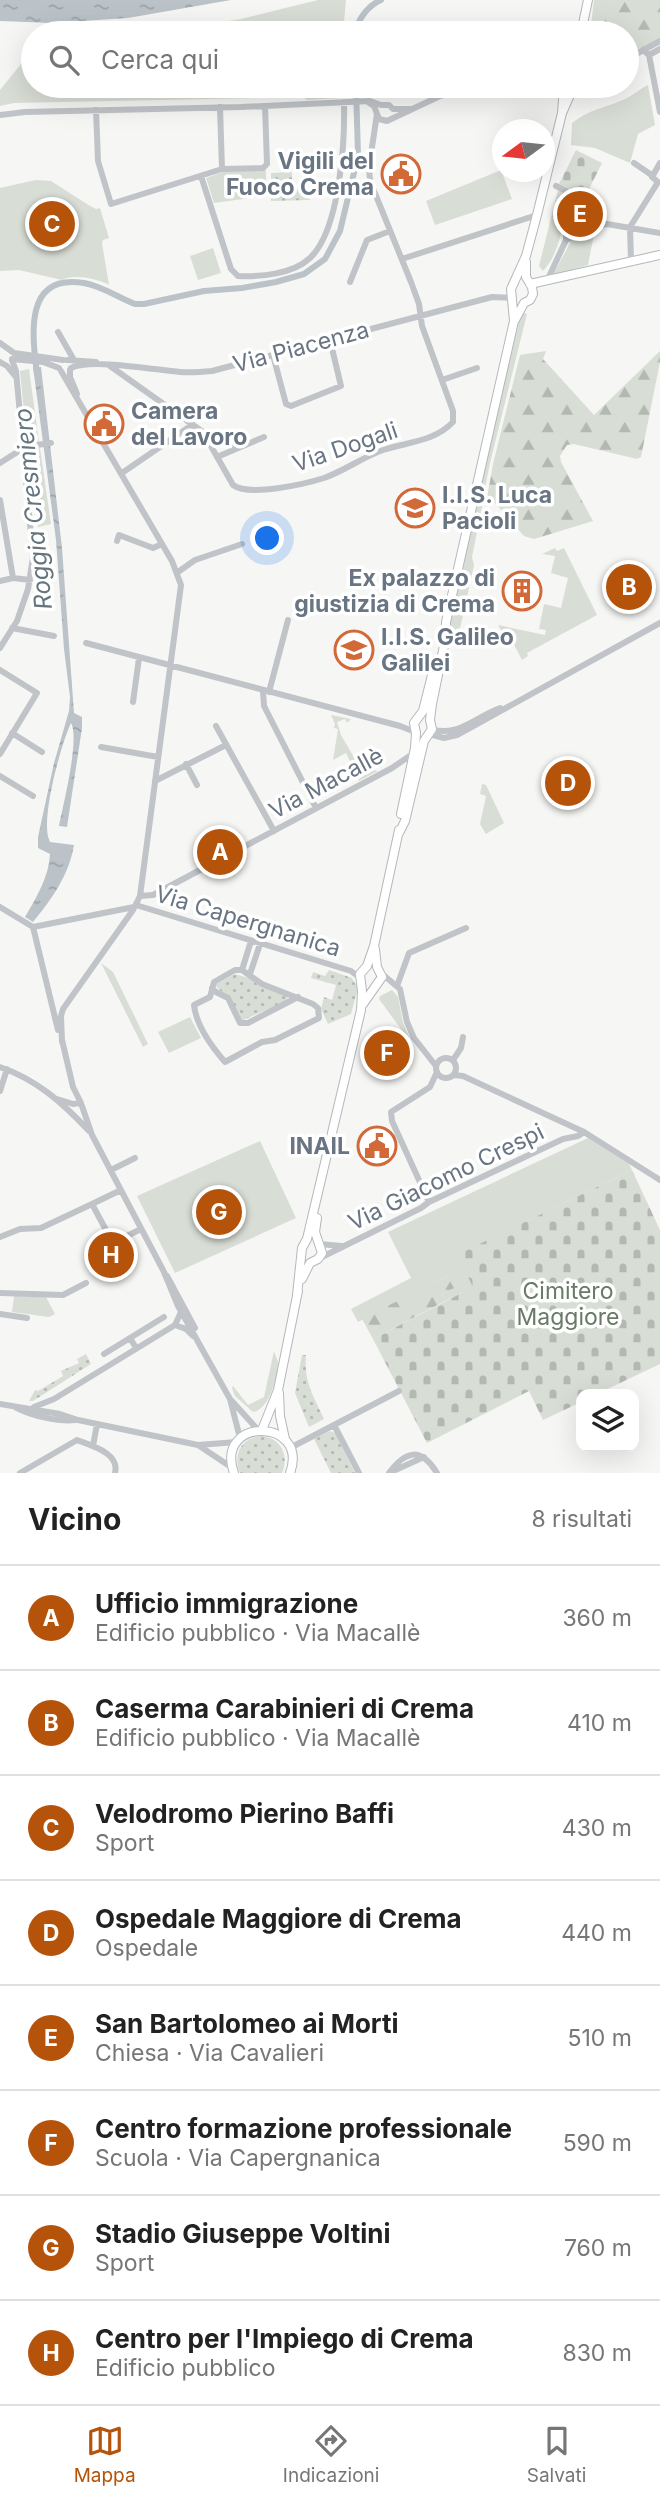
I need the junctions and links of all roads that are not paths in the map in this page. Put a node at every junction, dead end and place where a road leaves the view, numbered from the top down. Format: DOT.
graph roads {
  1 [pos="588,0"];
  2 [pos="584,21"];
  3 [pos="660,41"];
  4 [pos="660,50"];
  5 [pos="646,53"];
  6 [pos="639,55"];
  7 [pos="436,98"];
  8 [pos="566,98"];
  9 [pos="344,102"];
  10 [pos="265,106"];
  11 [pos="220,107"];
  12 [pos="393,109"];
  13 [pos="412,109"];
  14 [pos="96,110"];
  15 [pos="378,110"];
  16 [pos="660,112"];
  17 [pos="0,115"];
  18 [pos="387,121"];
  19 [pos="374,134"];
  20 [pos="634,163"];
  21 [pos="660,163"];
  22 [pos="222,169"];
  23 [pos="201,176"];
  24 [pos="653,176"];
  25 [pos="556,186"];
  26 [pos="537,215"];
  27 [pos="630,227"];
  28 [pos="390,231"];
  29 [pos="660,233"];
  30 [pos="566,240"];
  31 [pos="660,255"];
  32 [pos="526,256"];
  33 [pos="402,260"];
  34 [pos="631,262"];
  35 [pos="561,279"];
  36 [pos="547,281"];
  37 [pos="350,282"];
  38 [pos="529,283"];
  39 [pos="514,285"];
  40 [pos="533,294"];
  41 [pos="492,297"];
  42 [pos="513,298"];
  43 [pos="524,303"];
  44 [pos="420,315"];
  45 [pos="514,321"];
  46 [pos="58,332"];
  47 [pos="330,340"];
  48 [pos="0,343"];
  49 [pos="8,355"];
  50 [pos="273,355"];
  51 [pos="29,358"];
  52 [pos="42,359"];
  53 [pos="68,360"];
  54 [pos="1,363"];
  55 [pos="109,365"];
  56 [pos="477,368"];
  57 [pos="70,369"];
  58 [pos="60,370"];
  59 [pos="15,373"];
  60 [pos="442,380"];
  61 [pos="85,411"];
  62 [pos="192,425"];
  63 [pos="225,433"];
  64 [pos="264,437"];
  65 [pos="51,443"];
  66 [pos="22,448"];
  67 [pos="232,450"];
  68 [pos="217,457"];
  69 [pos="0,463"];
  70 [pos="121,474"];
  71 [pos="0,500"];
  72 [pos="117,541"];
  73 [pos="162,544"];
  74 [pos="242,544"];
  75 [pos="178,572"];
  76 [pos="13,579"];
  77 [pos="30,580"];
  78 [pos="0,581"];
  79 [pos="288,620"];
  80 [pos="660,623"];
  81 [pos="12,628"];
  82 [pos="54,636"];
  83 [pos="86,643"];
  84 [pos="0,648"];
  85 [pos="139,658"];
  86 [pos="170,667"];
  87 [pos="0,670"];
  88 [pos="266,691"];
  89 [pos="133,702"];
  90 [pos="216,726"];
  91 [pos="423,728"];
  92 [pos="12,733"];
  93 [pos="226,745"];
  94 [pos="101,747"];
  95 [pos="42,752"];
  96 [pos="414,752"];
  97 [pos="0,754"];
  98 [pos="158,757"];
  99 [pos="186,764"];
  100 [pos="0,776"];
  101 [pos="155,781"];
  102 [pos="197,785"];
  103 [pos="33,796"];
  104 [pos="316,808"];
  105 [pos="274,831"];
  106 [pos="399,833"];
  107 [pos="140,896"];
  108 [pos="135,906"];
  109 [pos="0,907"];
  110 [pos="113,913"];
  111 [pos="48,926"];
  112 [pos="33,927"];
  113 [pos="119,928"];
  114 [pos="466,928"];
  115 [pos="37,940"];
  116 [pos="251,941"];
  117 [pos="260,944"];
  118 [pos="374,946"];
  119 [pos="365,967"];
  120 [pos="243,970"];
  121 [pos="379,970"];
  122 [pos="351,971"];
  123 [pos="250,974"];
  124 [pos="360,980"];
  125 [pos="397,986"];
  126 [pos="375,987"];
  127 [pos="212,988"];
  128 [pos="298,998"];
  129 [pos="51,1001"];
  130 [pos="62,1009"];
  131 [pos="360,1010"];
  132 [pos="463,1037"];
  133 [pos="62,1042"];
  134 [pos="453,1060"];
  135 [pos="437,1066"];
  136 [pos="4,1068"];
  137 [pos="455,1073"];
  138 [pos="0,1091"];
  139 [pos="526,1095"];
  140 [pos="57,1099"];
  141 [pos="520,1102"];
  142 [pos="79,1106"];
  143 [pos="72,1114"];
  144 [pos="572,1125"];
  145 [pos="584,1132"];
  146 [pos="92,1135"];
  147 [pos="564,1139"];
  148 [pos="135,1158"];
  149 [pos="325,1168"];
  150 [pos="111,1170"];
  151 [pos="660,1180"];
  152 [pos="121,1189"];
  153 [pos="429,1202"];
  154 [pos="92,1204"];
  155 [pos="141,1229"];
  156 [pos="0,1237"];
  157 [pos="305,1243"];
  158 [pos="320,1244"];
  159 [pos="343,1246"];
  160 [pos="303,1255"];
  161 [pos="315,1260"];
  162 [pos="164,1272"];
  163 [pos="86,1283"];
  164 [pos="0,1293"];
  165 [pos="297,1295"];
  166 [pos="181,1312"];
  167 [pos="0,1314"];
  168 [pos="164,1317"];
  169 [pos="27,1318"];
  170 [pos="175,1325"];
  171 [pos="130,1338"];
  172 [pos="201,1343"];
  173 [pos="136,1348"];
  174 [pos="104,1354"];
  175 [pos="278,1390"];
  176 [pos="400,1391"];
  177 [pos="54,1399"];
  178 [pos="230,1399"];
  179 [pos="0,1404"];
  180 [pos="14,1406"];
  181 [pos="32,1408"];
  182 [pos="60,1414"];
  183 [pos="78,1420"];
  184 [pos="97,1423"];
  185 [pos="334,1425"];
  186 [pos="260,1430"];
  187 [pos="239,1440"];
  188 [pos="287,1444"];
  189 [pos="198,1445"];
  190 [pos="93,1447"];
  191 [pos="233,1470"];
  192 [pos="20,1473"];
  193 [pos="116,1473"];
  194 [pos="290,1473"];
  195 [pos="359,1473"];
  196 [pos="389,1473"];
  197 [pos="437,1473"];
  1 -- 2 [label="main road"];
  3 -- 5 [label="street"];
  4 -- 5 [label="street"];
  5 -- 6 [label="street"];
  5 -- 16 [label="street"];
  7 -- 13 [label="street"];
  8 -- 26 [label="main road"];
  9 -- 10 [label="street"];
  9 -- 15 [label="street"];
  9 -- 23 [label="street"];
  10 -- 11 [label="street"];
  10 -- 22 [label="street"];
  11 -- 14 [label="street"];
  11 -- 22 [label="street"];
  12 -- 13 [label="street"];
  12 -- 15 [label="street"];
  12 -- 18 [label="street"];
  13 -- 18 [label="street"];
  14 -- 17 [label="street"];
  14 -- 23 [label="street"];
  15 -- 18 [label="street"];
  15 -- 19 [label="street, Via Dogali"];
  18 -- 19 [label="street"];
  19 -- 28 [label="street, Via Dogali"];
  20 -- 24 [label="street"];
  21 -- 24 [label="street"];
  22 -- 23 [label="street"];
  24 -- 27 [label="street"];
  25 -- 30 [label="street"];
  26 -- 32 [label="main road"];
  26 -- 33 [label="street"];
  27 -- 29 [label="street"];
  27 -- 30 [label="street"];
  27 -- 34 [label="street"];
  28 -- 33 [label="street, Via Dogali"];
  28 -- 37 [label="street"];
  30 -- 36 [label="street"];
  31 -- 34 [label="main road"];
  32 -- 38 [label="main road"];
  32 -- 39 [label="main road"];
  33 -- 44 [label="street, Via Dogali"];
  34 -- 35 [label="main road"];
  35 -- 36 [label="main road"];
  35 -- 40 [label="main road"];
  36 -- 38 [label="main road"];
  38 -- 39 [label="main road"];
  38 -- 40 [label="main road"];
  39 -- 41 [label="street, Via Piacenza"];
  39 -- 42 [label="main road"];
  40 -- 43 [label="main road"];
  41 -- 42 [label="street, Via Piacenza"];
  41 -- 44 [label="street, Via Piacenza"];
  42 -- 43 [label="main road"];
  42 -- 45 [label="main road"];
  43 -- 45 [label="main road"];
  44 -- 47 [label="street, Via Piacenza"];
  44 -- 60 [label="street, Via Dogali"];
  45 -- 91 [label="main road"];
  46 -- 53 [label="street"];
  47 -- 50 [label="street, Via Piacenza"];
  47 -- 50 [label="street"];
  48 -- 49 [label="street"];
  49 -- 51 [label="street"];
  49 -- 54 [label="street"];
  49 -- 59 [label="street"];
  50 -- 55 [label="street, Via Piacenza"];
  51 -- 52 [label="street"];
  51 -- 59 [label="street"];
  52 -- 53 [label="street, Via Piacenza"];
  52 -- 58 [label="street"];
  53 -- 55 [label="street, Via Piacenza"];
  53 -- 57 [label="street"];
  53 -- 58 [label="street"];
  54 -- 59 [label="street"];
  55 -- 57 [label="street, Via Piacenza"];
  55 -- 62 [label="street, Via Dogali"];
  56 -- 60 [label="street"];
  57 -- 58 [label="street, Via Piacenza"];
  57 -- 61 [label="street"];
  58 -- 61 [label="street"];
  59 -- 66 [label="street"];
  60 -- 68 [label="street, Via Dogali"];
  61 -- 70 [label="street"];
  62 -- 68 [label="street, Via Dogali"];
  62 -- 70 [label="street"];
  63 -- 67 [label="street"];
  64 -- 67 [label="street, Via Dogali"];
  65 -- 66 [label="street"];
  66 -- 69 [label="street"];
  66 -- 77 [label="street"];
  67 -- 68 [label="street, Via Dogali"];
  70 -- 73 [label="street"];
  71 -- 76 [label="street"];
  72 -- 73 [label="street"];
  73 -- 75 [label="street"];
  74 -- 75 [label="street"];
  75 -- 86 [label="street"];
  76 -- 77 [label="street"];
  76 -- 78 [label="street"];
  77 -- 81 [label="street"];
  79 -- 88 [label="street"];
  80 -- 91 [label="street"];
  81 -- 82 [label="street"];
  81 -- 84 [label="street"];
  83 -- 85 [label="street"];
  85 -- 86 [label="street"];
  85 -- 89 [label="street"];
  86 -- 88 [label="street"];
  86 -- 98 [label="street"];
  87 -- 92 [label="street"];
  88 -- 91 [label="street"];
  88 -- 104 [label="street"];
  90 -- 93 [label="street"];
  91 -- 96 [label="main road"];
  91 -- 106 [label="main road"];
  92 -- 95 [label="street"];
  92 -- 97 [label="street"];
  93 -- 99 [label="street"];
  93 -- 105 [label="street"];
  94 -- 98 [label="street"];
  96 -- 104 [label="street, Via Macallè"];
  96 -- 106 [label="main road"];
  98 -- 101 [label="street"];
  99 -- 101 [label="street"];
  99 -- 102 [label="street"];
  100 -- 103 [label="street"];
  101 -- 107 [label="street"];
  104 -- 105 [label="street, Via Macallè"];
  105 -- 107 [label="street, Via Macallè"];
  106 -- 118 [label="main road"];
  107 -- 108 [label="street"];
  108 -- 110 [label="street"];
  108 -- 113 [label="street"];
  108 -- 116 [label="street, Via Capergnanica"];
  109 -- 112 [label="street"];
  110 -- 111 [label="street"];
  110 -- 113 [label="street"];
  111 -- 112 [label="street"];
  111 -- 115 [label="street"];
  112 -- 115 [label="street"];
  113 -- 130 [label="street"];
  114 -- 125 [label="street"];
  115 -- 129 [label="street"];
  116 -- 117 [label="street, Via Capergnanica"];
  116 -- 120 [label="street"];
  117 -- 122 [label="street, Via Capergnanica"];
  117 -- 123 [label="street"];
  118 -- 119 [label="main road"];
  118 -- 121 [label="main road"];
  119 -- 121 [label="main road"];
  119 -- 122 [label="street, Via Capergnanica"];
  119 -- 124 [label="main road"];
  120 -- 123 [label="street"];
  120 -- 127 [label="street"];
  121 -- 125 [label="street"];
  121 -- 126 [label="main road"];
  122 -- 124 [label="street, Via Capergnanica"];
  123 -- 128 [label="street"];
  124 -- 126 [label="main road"];
  124 -- 131 [label="main road"];
  125 -- 126 [label="street"];
  125 -- 135 [label="street"];
  126 -- 131 [label="main road"];
  127 -- 128 [label="street"];
  127 -- 128 [label="street"];
  129 -- 130 [label="street"];
  129 -- 133 [label="street"];
  130 -- 133 [label="street"];
  131 -- 149 [label="main road"];
  132 -- 134 [label="street"];
  133 -- 142 [label="street"];
  134 -- 135 [label="street"];
  134 -- 137 [label="street"];
  135 -- 137 [label="street"];
  135 -- 153 [label="street"];
  136 -- 138 [label="street"];
  136 -- 140 [label="street"];
  137 -- 141 [label="street"];
  139 -- 141 [label="street"];
  140 -- 142 [label="street"];
  140 -- 143 [label="street"];
  141 -- 144 [label="street"];
  142 -- 143 [label="street"];
  142 -- 143 [label="street"];
  142 -- 146 [label="street"];
  143 -- 146 [label="street"];
  144 -- 145 [label="street"];
  144 -- 147 [label="street, Via Giacomo Crespi"];
  145 -- 147 [label="street, Via Giacomo Crespi"];
  145 -- 151 [label="street"];
  146 -- 150 [label="street"];
  147 -- 153 [label="street, Via Giacomo Crespi"];
  148 -- 150 [label="street"];
  149 -- 157 [label="main road"];
  149 -- 158 [label="main road"];
  150 -- 152 [label="street"];
  152 -- 154 [label="street"];
  152 -- 155 [label="street"];
  153 -- 159 [label="street, Via Giacomo Crespi"];
  154 -- 155 [label="street"];
  154 -- 156 [label="street"];
  155 -- 162 [label="street"];
  157 -- 158 [label="main road"];
  157 -- 160 [label="main road"];
  158 -- 159 [label="street, Via Giacomo Crespi"];
  158 -- 161 [label="main road"];
  159 -- 161 [label="street, Via Giacomo Crespi"];
  160 -- 161 [label="main road"];
  160 -- 165 [label="main road"];
  161 -- 165 [label="main road"];
  162 -- 166 [label="street"];
  162 -- 172 [label="street"];
  163 -- 164 [label="street"];
  165 -- 175 [label="main road"];
  166 -- 170 [label="street"];
  166 -- 172 [label="street"];
  167 -- 169 [label="street"];
  168 -- 171 [label="street"];
  170 -- 172 [label="street"];
  170 -- 173 [label="street"];
  171 -- 173 [label="street"];
  171 -- 174 [label="street"];
  172 -- 178 [label="street"];
  173 -- 177 [label="street"];
  175 -- 186 [label="main road"];
  175 -- 188 [label="main road"];
  176 -- 185 [label="street"];
  177 -- 181 [label="street"];
  177 -- 182 [label="street"];
  178 -- 186 [label="street"];
  178 -- 187 [label="street"];
  179 -- 180 [label="street"];
  180 -- 181 [label="street"];
  180 -- 183 [label="street"];
  181 -- 182 [label="street"];
  182 -- 183 [label="street"];
  183 -- 184 [label="street"];
  184 -- 189 [label="street"];
  184 -- 190 [label="street"];
  185 -- 188 [label="street"];
  185 -- 195 [label="street"];
  186 -- 187 [label="main road"];
  186 -- 188 [label="main road"];
  187 -- 189 [label="street"];
  187 -- 191 [label="main road"];
  188 -- 194 [label="main road"];
  189 -- 191 [label="street"];
  190 -- 192 [label="street"];
  190 -- 193 [label="street"];
  196 -- 197 [label="street"];
}
